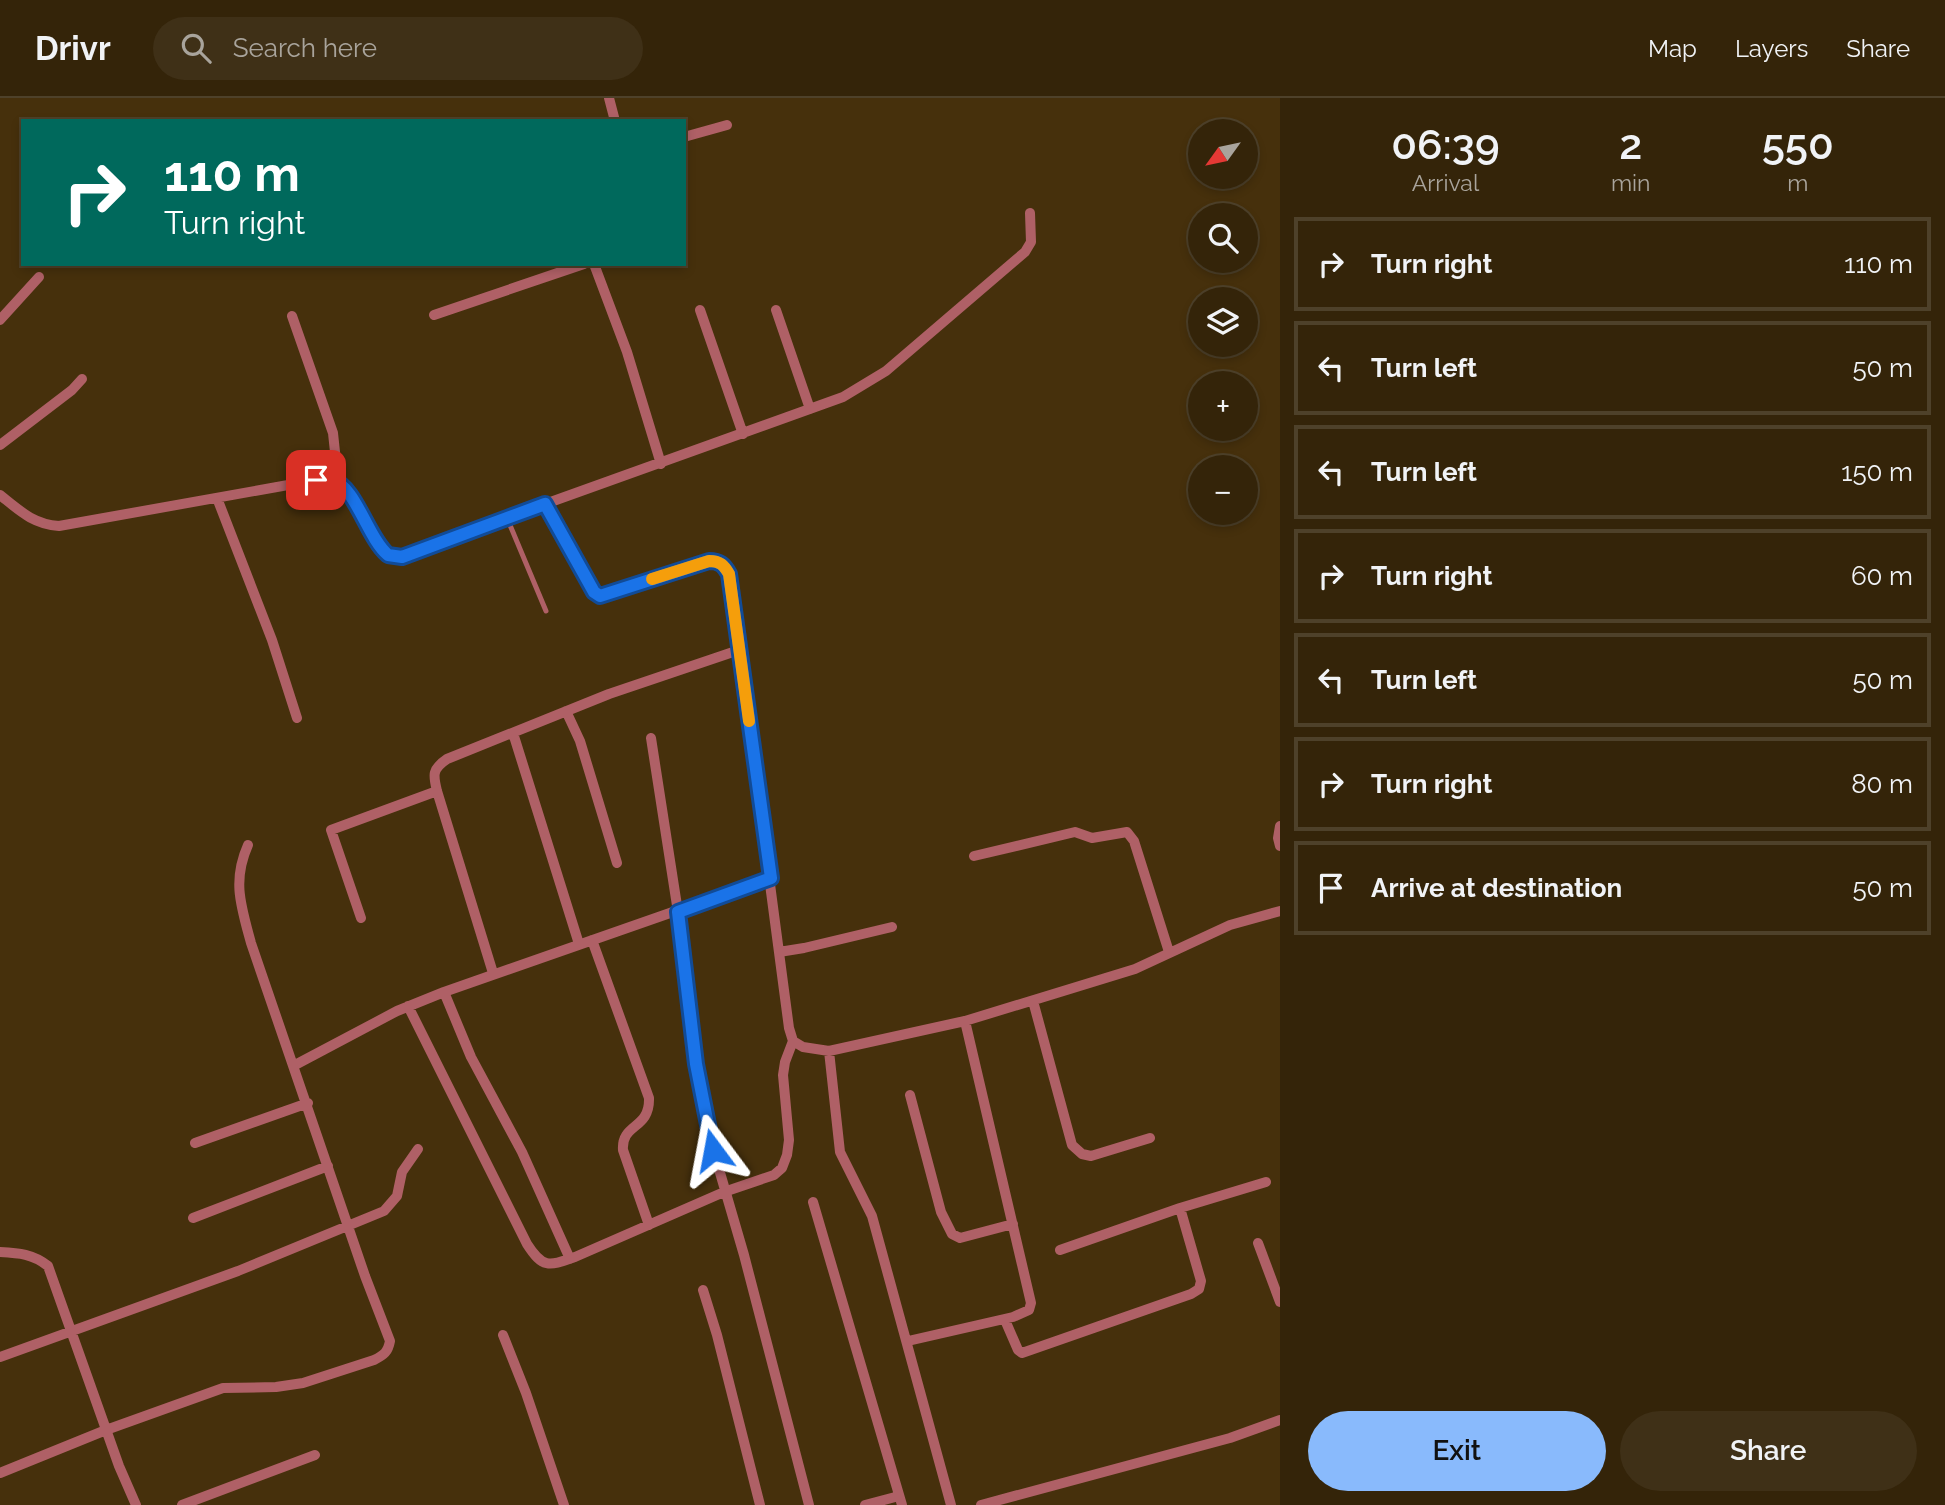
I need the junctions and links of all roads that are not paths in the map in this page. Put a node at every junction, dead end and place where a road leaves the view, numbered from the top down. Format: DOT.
graph roads {
  1 [pos="609,98"];
  2 [pos="614,119"];
  3 [pos="727,125"];
  4 [pos="686,136"];
  5 [pos="1030,213"];
  6 [pos="578,266"];
  7 [pos="595,266"];
  8 [pos="39,277"];
  9 [pos="700,310"];
  10 [pos="776,310"];
  11 [pos="434,315"];
  12 [pos="292,316"];
  13 [pos="0,320"];
  14 [pos="82,379"];
  15 [pos="810,409"];
  16 [pos="743,434"];
  17 [pos="0,445"];
  18 [pos="661,464"];
  19 [pos="332,480"];
  20 [pos="0,495"];
  21 [pos="217,498"];
  22 [pos="545,504"];
  23 [pos="506,518"];
  24 [pos="546,611"];
  25 [pos="739,650"];
  26 [pos="566,711"];
  27 [pos="297,718"];
  28 [pos="513,733"];
  29 [pos="651,738"];
  30 [pos="437,792"];
  31 [pos="1280,826"];
  32 [pos="248,845"];
  33 [pos="1280,846"];
  34 [pos="974,856"];
  35 [pos="617,863"];
  36 [pos="771,878"];
  37 [pos="1280,911"];
  38 [pos="678,912"];
  39 [pos="361,918"];
  40 [pos="892,927"];
  41 [pos="592,940"];
  42 [pos="579,944"];
  43 [pos="779,952"];
  44 [pos="1170,952"];
  45 [pos="493,973"];
  46 [pos="444,992"];
  47 [pos="1033,1001"];
  48 [pos="408,1006"];
  49 [pos="965,1021"];
  50 [pos="793,1041"];
  51 [pos="829,1051"];
  52 [pos="295,1065"];
  53 [pos="910,1095"];
  54 [pos="307,1104"];
  55 [pos="1150,1138"];
  56 [pos="195,1143"];
  57 [pos="418,1149"];
  58 [pos="328,1166"];
  59 [pos="1266,1182"];
  60 [pos="724,1192"];
  61 [pos="813,1202"];
  62 [pos="1180,1208"];
  63 [pos="193,1218"];
  64 [pos="1013,1224"];
  65 [pos="649,1225"];
  66 [pos="349,1227"];
  67 [pos="1258,1243"];
  68 [pos="1060,1250"];
  69 [pos="0,1252"];
  70 [pos="570,1259"];
  71 [pos="703,1290"];
  72 [pos="1280,1302"];
  73 [pos="1005,1320"];
  74 [pos="72,1330"];
  75 [pos="503,1335"];
  76 [pos="908,1341"];
  77 [pos="0,1357"];
  78 [pos="1280,1420"];
  79 [pos="107,1430"];
  80 [pos="315,1455"];
  81 [pos="0,1473"];
  82 [pos="900,1501"];
  83 [pos="136,1505"];
  84 [pos="182,1505"];
  85 [pos="564,1505"];
  86 [pos="760,1505"];
  87 [pos="809,1505"];
  88 [pos="865,1505"];
  89 [pos="951,1505"];
  90 [pos="981,1505"];
  1 -- 2 [label="street"];
  3 -- 4 [label="street"];
  5 -- 15 [label="street"];
  6 -- 11 [label="street"];
  7 -- 18 [label="street"];
  8 -- 13 [label="street"];
  9 -- 16 [label="street"];
  10 -- 15 [label="street"];
  12 -- 19 [label="street"];
  14 -- 17 [label="street"];
  15 -- 16 [label="street"];
  16 -- 18 [label="street"];
  18 -- 22 [label="street"];
  19 -- 21 [label="street"];
  19 -- 23 [label="street"];
  20 -- 21 [label="street"];
  21 -- 27 [label="street"];
  22 -- 23 [label="street"];
  22 -- 25 [label="street"];
  23 -- 24 [label="lane"];
  25 -- 26 [label="street"];
  25 -- 36 [label="street"];
  26 -- 28 [label="street"];
  26 -- 35 [label="street"];
  28 -- 30 [label="street"];
  28 -- 42 [label="street"];
  29 -- 38 [label="street"];
  30 -- 39 [label="street"];
  30 -- 45 [label="street"];
  31 -- 33 [label="street"];
  32 -- 52 [label="street"];
  34 -- 44 [label="street"];
  36 -- 38 [label="street"];
  36 -- 43 [label="street"];
  37 -- 44 [label="street"];
  38 -- 41 [label="street"];
  38 -- 60 [label="street"];
  40 -- 43 [label="street"];
  41 -- 42 [label="street"];
  41 -- 65 [label="street"];
  42 -- 45 [label="street"];
  43 -- 50 [label="street"];
  44 -- 47 [label="street"];
  45 -- 46 [label="street"];
  46 -- 48 [label="street"];
  46 -- 70 [label="street"];
  47 -- 49 [label="street"];
  47 -- 55 [label="street"];
  48 -- 52 [label="street"];
  48 -- 70 [label="street"];
  49 -- 51 [label="street"];
  49 -- 64 [label="street"];
  50 -- 51 [label="street"];
  50 -- 60 [label="street"];
  51 -- 76 [label="street"];
  52 -- 54 [label="street"];
  53 -- 64 [label="street"];
  54 -- 56 [label="street"];
  54 -- 58 [label="street"];
  57 -- 66 [label="street"];
  58 -- 63 [label="street"];
  58 -- 66 [label="street"];
  59 -- 62 [label="street"];
  60 -- 65 [label="street"];
  60 -- 87 [label="street"];
  61 -- 82 [label="street"];
  62 -- 68 [label="street"];
  62 -- 73 [label="street"];
  64 -- 73 [label="street"];
  65 -- 70 [label="street"];
  66 -- 74 [label="street"];
  66 -- 79 [label="street"];
  67 -- 72 [label="street"];
  69 -- 74 [label="street"];
  71 -- 86 [label="street"];
  73 -- 76 [label="street"];
  74 -- 77 [label="street"];
  74 -- 79 [label="street"];
  75 -- 85 [label="street"];
  76 -- 89 [label="street"];
  78 -- 90 [label="street"];
  79 -- 81 [label="street"];
  79 -- 83 [label="street"];
  80 -- 84 [label="street"];
  82 -- 88 [label="street"];
}
